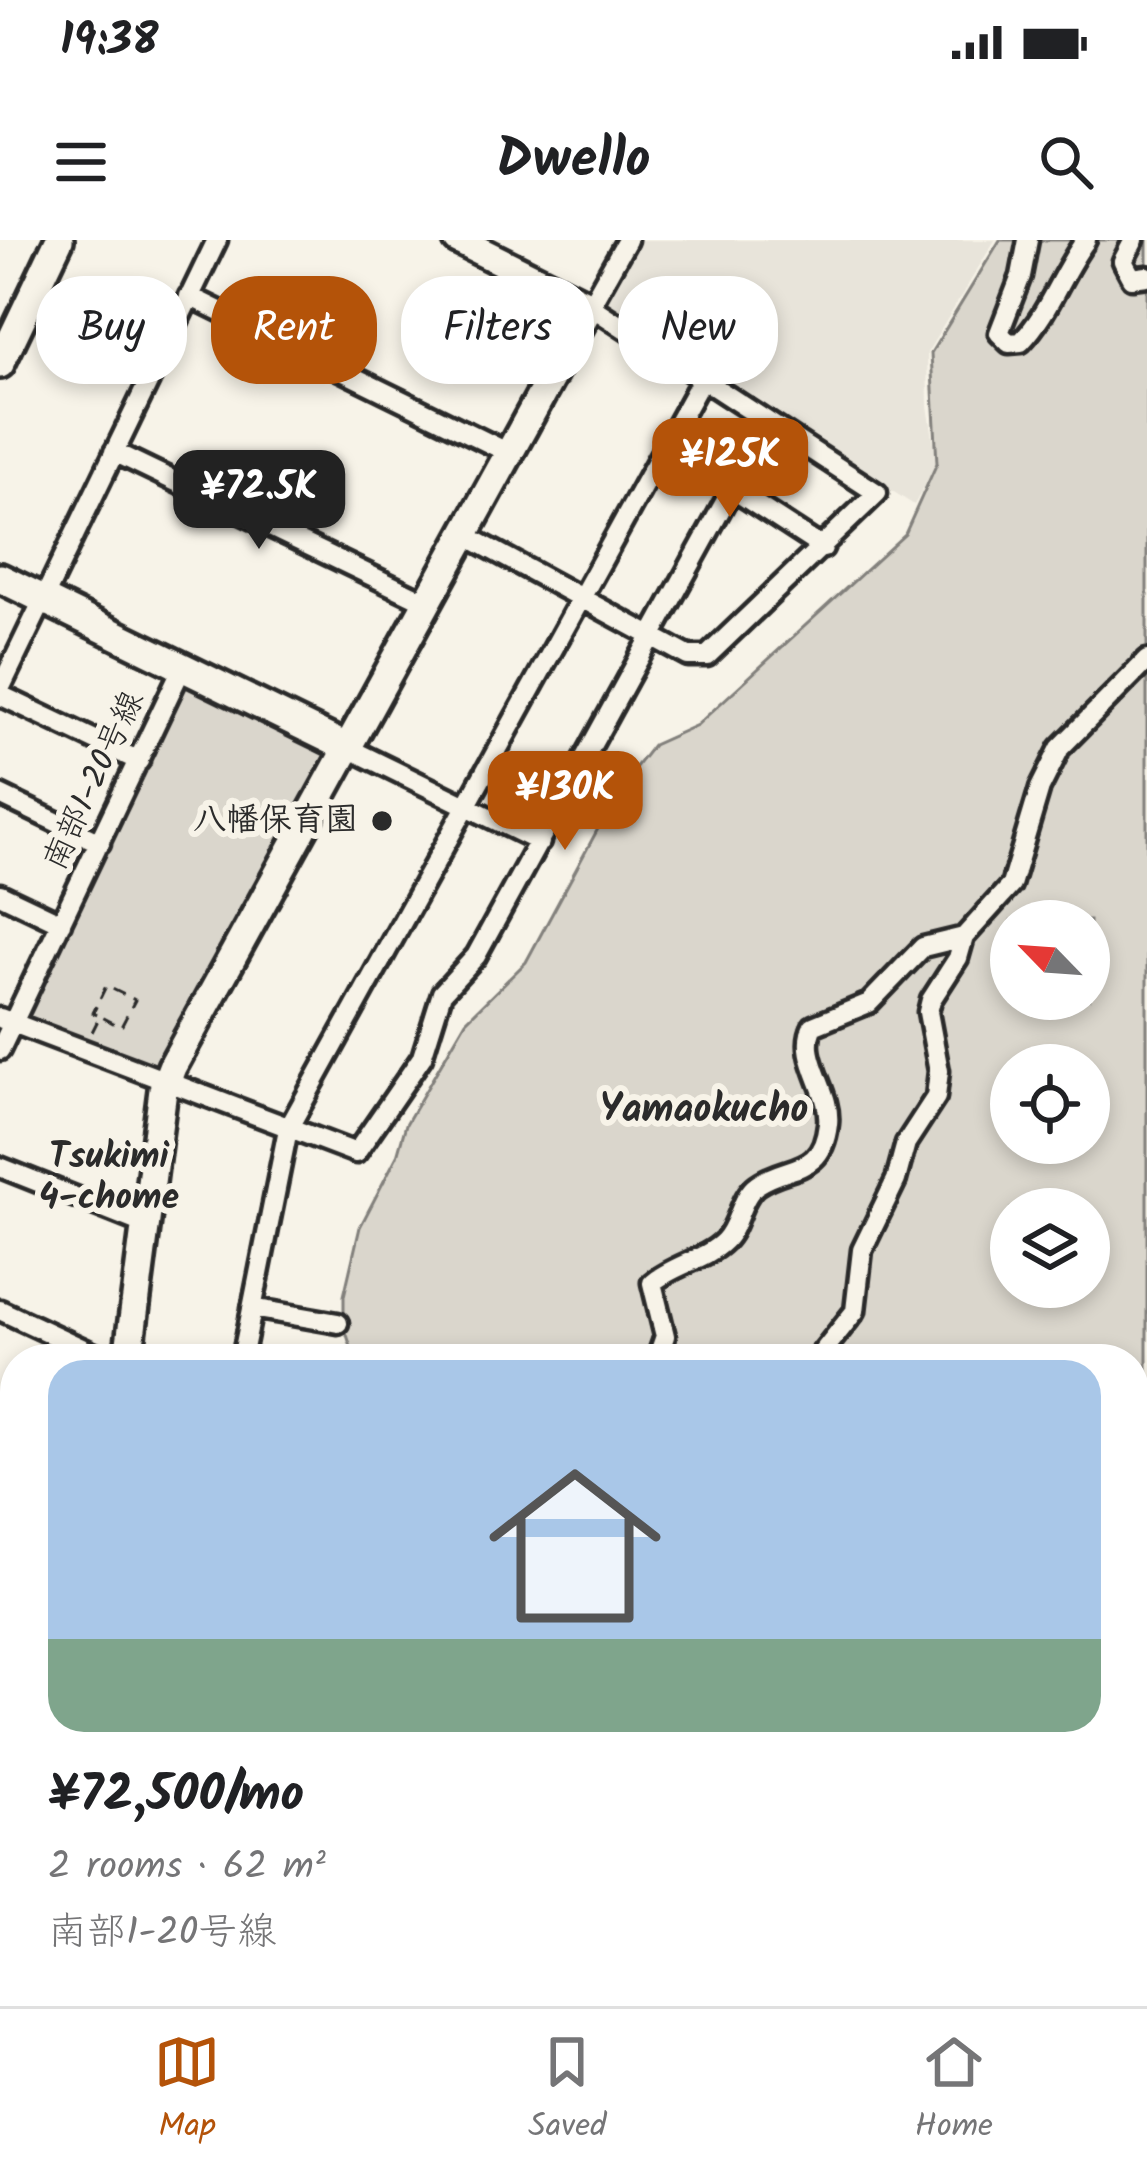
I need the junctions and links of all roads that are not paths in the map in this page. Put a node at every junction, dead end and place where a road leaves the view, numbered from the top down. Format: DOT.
graph roads {
  1 [pos="59,240"];
  2 [pos="217,240"];
  3 [pos="458,240"];
  4 [pos="627,240"];
  5 [pos="1028,240"];
  6 [pos="1086,240"];
  7 [pos="1134,240"];
  8 [pos="530,276"];
  9 [pos="1147,276"];
  10 [pos="189,296"];
  11 [pos="594,299"];
  12 [pos="0,364"];
  13 [pos="547,384"];
  14 [pos="700,384"];
  15 [pos="704,384"];
  16 [pos="662,451"];
  17 [pos="114,452"];
  18 [pos="509,453"];
  19 [pos="732,489"];
  20 [pos="465,535"];
  21 [pos="823,548"];
  22 [pos="0,578"];
  23 [pos="581,597"];
  24 [pos="44,600"];
  25 [pos="428,603"];
  26 [pos="648,636"];
  27 [pos="1147,660"];
  28 [pos="182,668"];
  29 [pos="0,692"];
  30 [pos="346,747"];
  31 [pos="139,760"];
  32 [pos="0,794"];
  33 [pos="465,805"];
  34 [pos="540,842"];
  35 [pos="100,843"];
  36 [pos="0,894"];
  37 [pos="61,923"];
  38 [pos="964,938"];
  39 [pos="6,1020"];
  40 [pos="0,1050"];
  41 [pos="166,1082"];
  42 [pos="288,1129"];
  43 [pos="0,1167"];
  44 [pos="146,1225"];
  45 [pos="252,1308"];
  46 [pos="0,1310"];
  47 [pos="338,1323"];
  48 [pos="73,1344"];
  49 [pos="130,1344"];
  50 [pos="245,1344"];
  51 [pos="662,1344"];
  52 [pos="828,1344"];
  1 -- 12 [label="street"];
  2 -- 10 [label="street"];
  3 -- 8 [label="street"];
  4 -- 11 [label="street"];
  5 -- 6 [label="street"];
  7 -- 9 [label="street"];
  10 -- 17 [label="street"];
  10 -- 18 [label="street"];
  13 -- 18 [label="street"];
  14 -- 16 [label="street"];
  15 -- 21 [label="street"];
  16 -- 19 [label="street"];
  16 -- 23 [label="street"];
  17 -- 24 [label="street"];
  17 -- 25 [label="street"];
  18 -- 20 [label="street"];
  19 -- 21 [label="street"];
  19 -- 26 [label="street"];
  20 -- 23 [label="street"];
  20 -- 25 [label="street"];
  21 -- 26 [label="street"];
  22 -- 24 [label="street"];
  23 -- 26 [label="street"];
  23 -- 33 [label="street"];
  24 -- 28 [label="street"];
  24 -- 29 [label="street"];
  25 -- 30 [label="street"];
  26 -- 34 [label="street"];
  27 -- 38 [label="street"];
  28 -- 30 [label="street"];
  28 -- 31 [label="street, 南部1-20号線"];
  29 -- 31 [label="street"];
  30 -- 33 [label="street"];
  30 -- 41 [label="street"];
  31 -- 35 [label="street, 南部1-20号線"];
  32 -- 35 [label="street"];
  33 -- 34 [label="street"];
  33 -- 42 [label="street"];
  34 -- 42 [label="street"];
  35 -- 37 [label="street, 南部1-20号線"];
  36 -- 37 [label="street"];
  37 -- 39 [label="street, 南部1-20号線"];
  38 -- 51 [label="street"];
  38 -- 52 [label="street"];
  39 -- 40 [label="street, 南部1-20号線"];
  39 -- 41 [label="street"];
  41 -- 42 [label="street"];
  41 -- 44 [label="street"];
  42 -- 45 [label="street"];
  43 -- 44 [label="street"];
  44 -- 49 [label="street"];
  45 -- 47 [label="street"];
  45 -- 50 [label="street"];
  46 -- 48 [label="street"];
}
